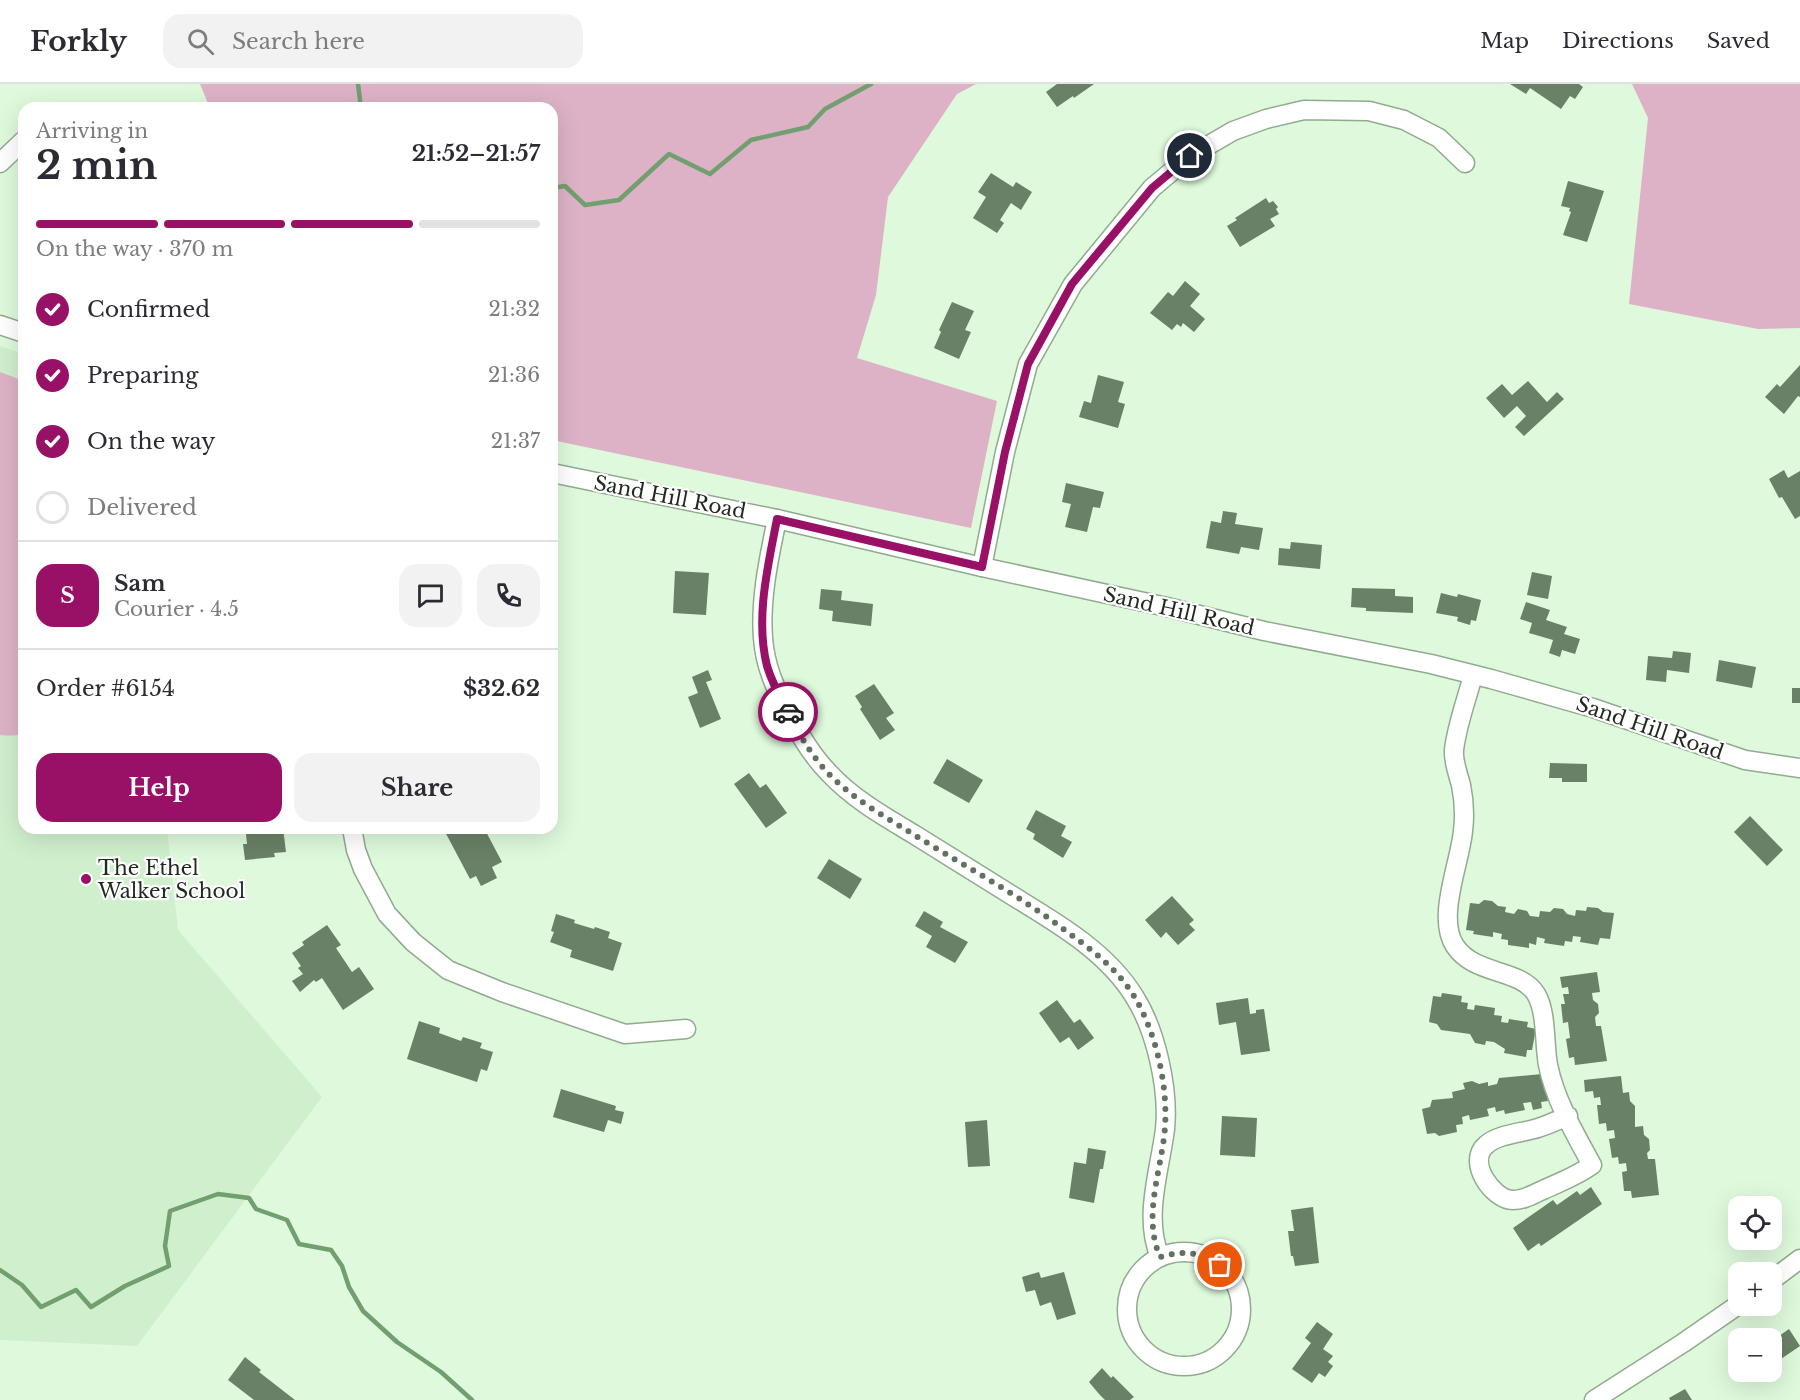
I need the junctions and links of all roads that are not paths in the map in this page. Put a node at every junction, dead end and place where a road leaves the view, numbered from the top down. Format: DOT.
graph roads {
  1 [pos="18,146"];
  2 [pos="0,163"];
  3 [pos="1465,164"];
  4 [pos="0,325"];
  5 [pos="18,331"];
  6 [pos="558,474"];
  7 [pos="777,519"];
  8 [pos="982,567"];
  9 [pos="1473,675"];
  10 [pos="1800,768"];
  11 [pos="353,834"];
  12 [pos="686,1029"];
  13 [pos="1568,1116"];
  14 [pos="1160,1257"];
  15 [pos="1800,1259"];
  16 [pos="1782,1272"];
  17 [pos="1728,1312"];
  18 [pos="1613,1395"];
  19 [pos="1594,1400"];
  1 -- 2 [label="street"];
  3 -- 8 [label="street"];
  4 -- 5 [label="street"];
  6 -- 7 [label="street, Sand Hill Road"];
  7 -- 8 [label="street, Sand Hill Road"];
  7 -- 14 [label="street"];
  8 -- 9 [label="street, Sand Hill Road"];
  9 -- 10 [label="street, Sand Hill Road"];
  9 -- 13 [label="street"];
  11 -- 12 [label="street"];
  13 -- 13 [label="street"];
  14 -- 14 [label="street"];
  15 -- 16 [label="street"];
  17 -- 18 [label="street"];
  18 -- 19 [label="street"];
}
